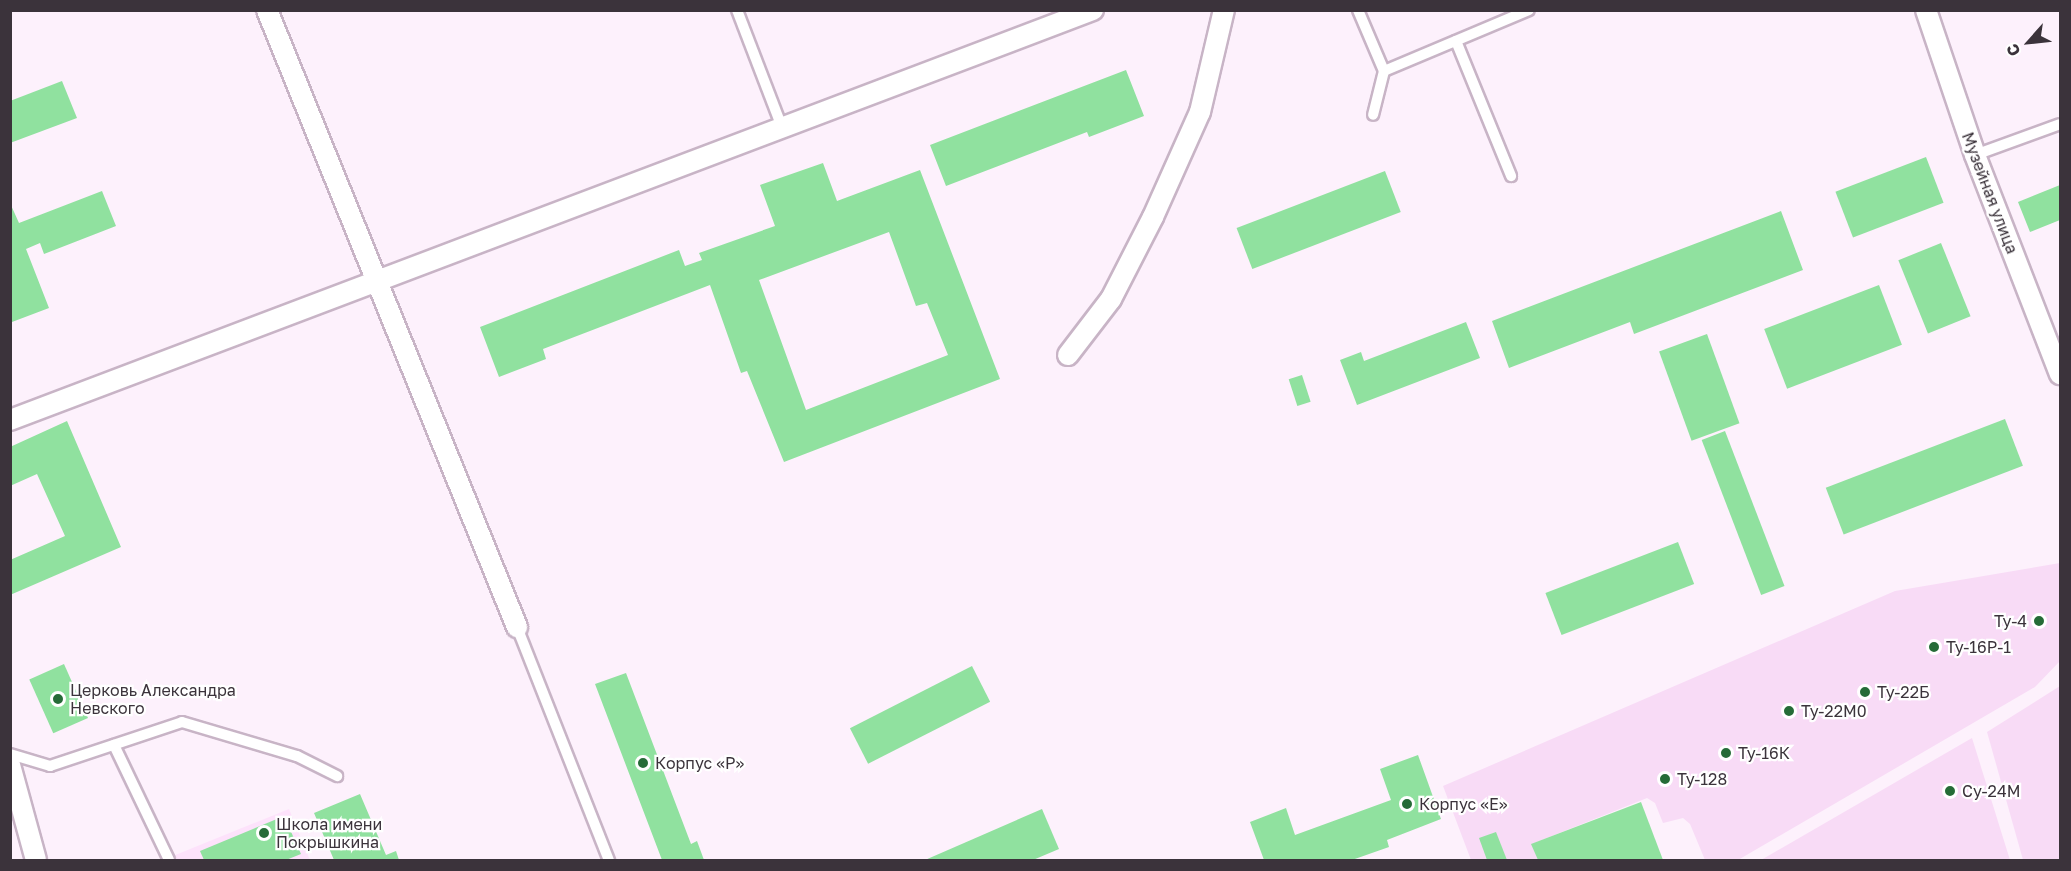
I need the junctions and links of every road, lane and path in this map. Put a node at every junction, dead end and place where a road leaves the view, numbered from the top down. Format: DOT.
graph roads {
  1 [pos="267,10"];
  2 [pos="737,10"];
  3 [pos="1092,10"];
  4 [pos="1224,10"];
  5 [pos="1358,10"];
  6 [pos="1529,10"];
  7 [pos="1926,10"];
  8 [pos="1456,41"];
  9 [pos="1384,71"];
  10 [pos="1373,115"];
  11 [pos="2061,124"];
  12 [pos="782,127"];
  13 [pos="1975,155"];
  14 [pos="1511,176"];
  15 [pos="376,279"];
  16 [pos="1068,355"];
  17 [pos="2061,374"];
  18 [pos="10,420"];
  19 [pos="518,627"];
  20 [pos="114,745"];
  21 [pos="11,763"];
  22 [pos="337,776"];
  23 [pos="36,861"];
  24 [pos="170,861"];
  25 [pos="609,861"];
  1 -- 15 [label="street"];
  2 -- 12 [label="lane"];
  3 -- 12 [label="street"];
  4 -- 16 [label="street"];
  5 -- 9 [label="lane"];
  6 -- 8 [label="lane"];
  7 -- 13 [label="street, Музейная улица"];
  8 -- 9 [label="lane"];
  8 -- 14 [label="lane"];
  9 -- 10 [label="lane"];
  11 -- 13 [label="lane"];
  12 -- 15 [label="street"];
  13 -- 17 [label="street, Музейная улица"];
  15 -- 18 [label="street"];
  15 -- 19 [label="street"];
  19 -- 25 [label="lane"];
  20 -- 21 [label="lane"];
  20 -- 22 [label="lane"];
  20 -- 24 [label="lane"];
  21 -- 23 [label="street"];
}
